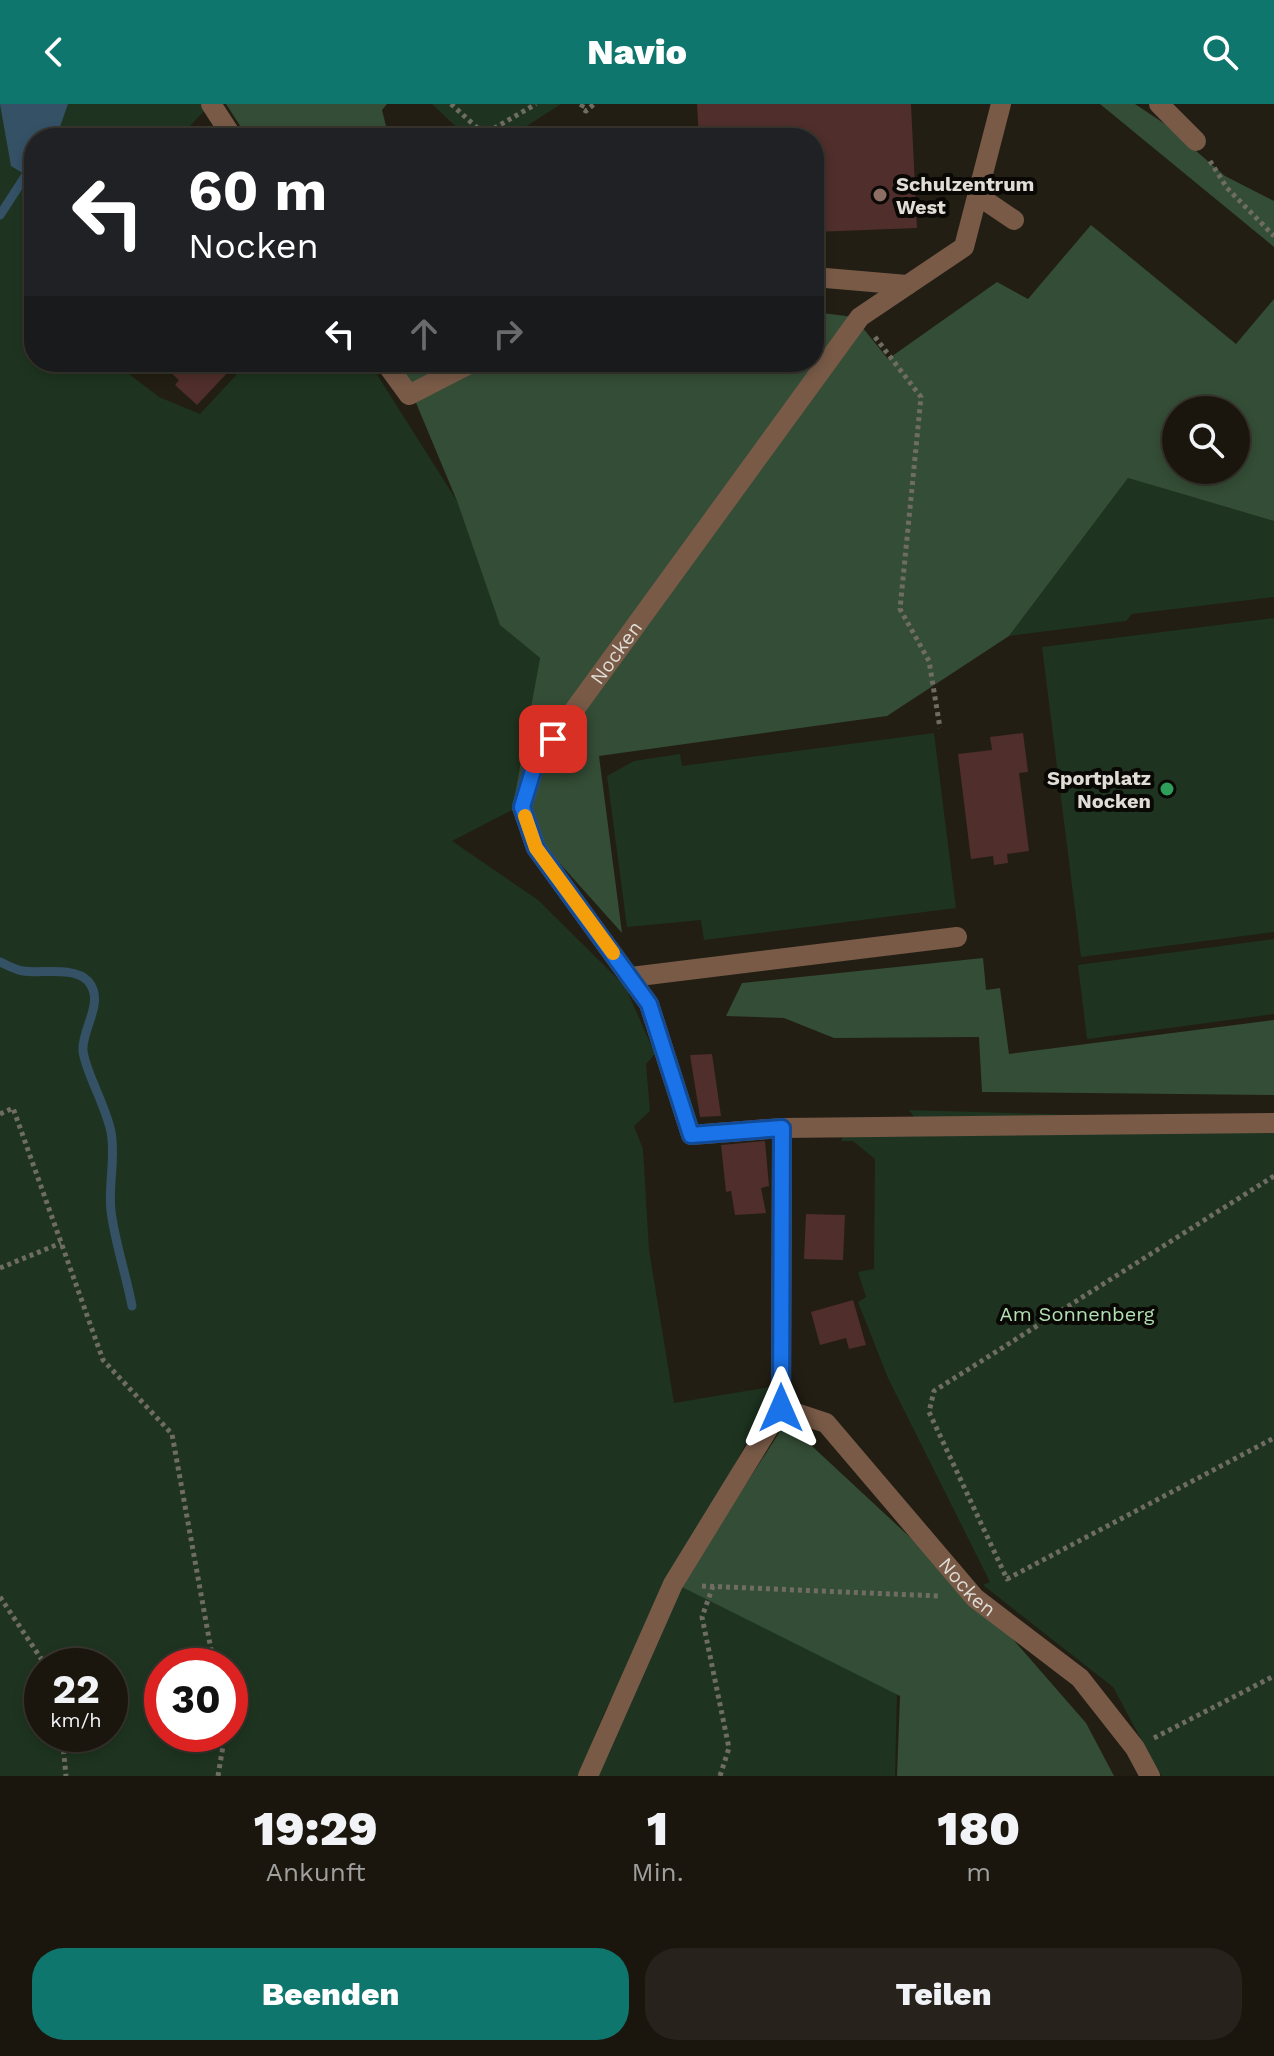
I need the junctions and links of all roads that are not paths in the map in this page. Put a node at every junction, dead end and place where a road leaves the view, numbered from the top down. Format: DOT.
graph roads {
  1 [pos="211,104"];
  2 [pos="1001,104"];
  3 [pos="1159,104"];
  4 [pos="227,128"];
  5 [pos="1196,141"];
  6 [pos="977,195"];
  7 [pos="1014,220"];
  8 [pos="824,278"];
  9 [pos="907,285"];
  10 [pos="824,367"];
  11 [pos="392,372"];
  12 [pos="454,372"];
  13 [pos="820,372"];
  14 [pos="957,937"];
  15 [pos="631,977"];
  16 [pos="1274,1123"];
  17 [pos="782,1128"];
  18 [pos="781,1408"];
  19 [pos="588,1776"];
  20 [pos="1150,1776"];
  1 -- 4 [label="street"];
  2 -- 6 [label="street, Nocken"];
  3 -- 5 [label="street"];
  6 -- 7 [label="street"];
  6 -- 9 [label="street, Nocken"];
  8 -- 9 [label="street"];
  9 -- 10 [label="street, Nocken"];
  11 -- 12 [label="street"];
  13 -- 15 [label="street, Nocken"];
  14 -- 15 [label="street"];
  15 -- 17 [label="street, Nocken"];
  16 -- 17 [label="street"];
  17 -- 18 [label="street"];
  18 -- 19 [label="street"];
  18 -- 20 [label="street, Nocken"];
}
